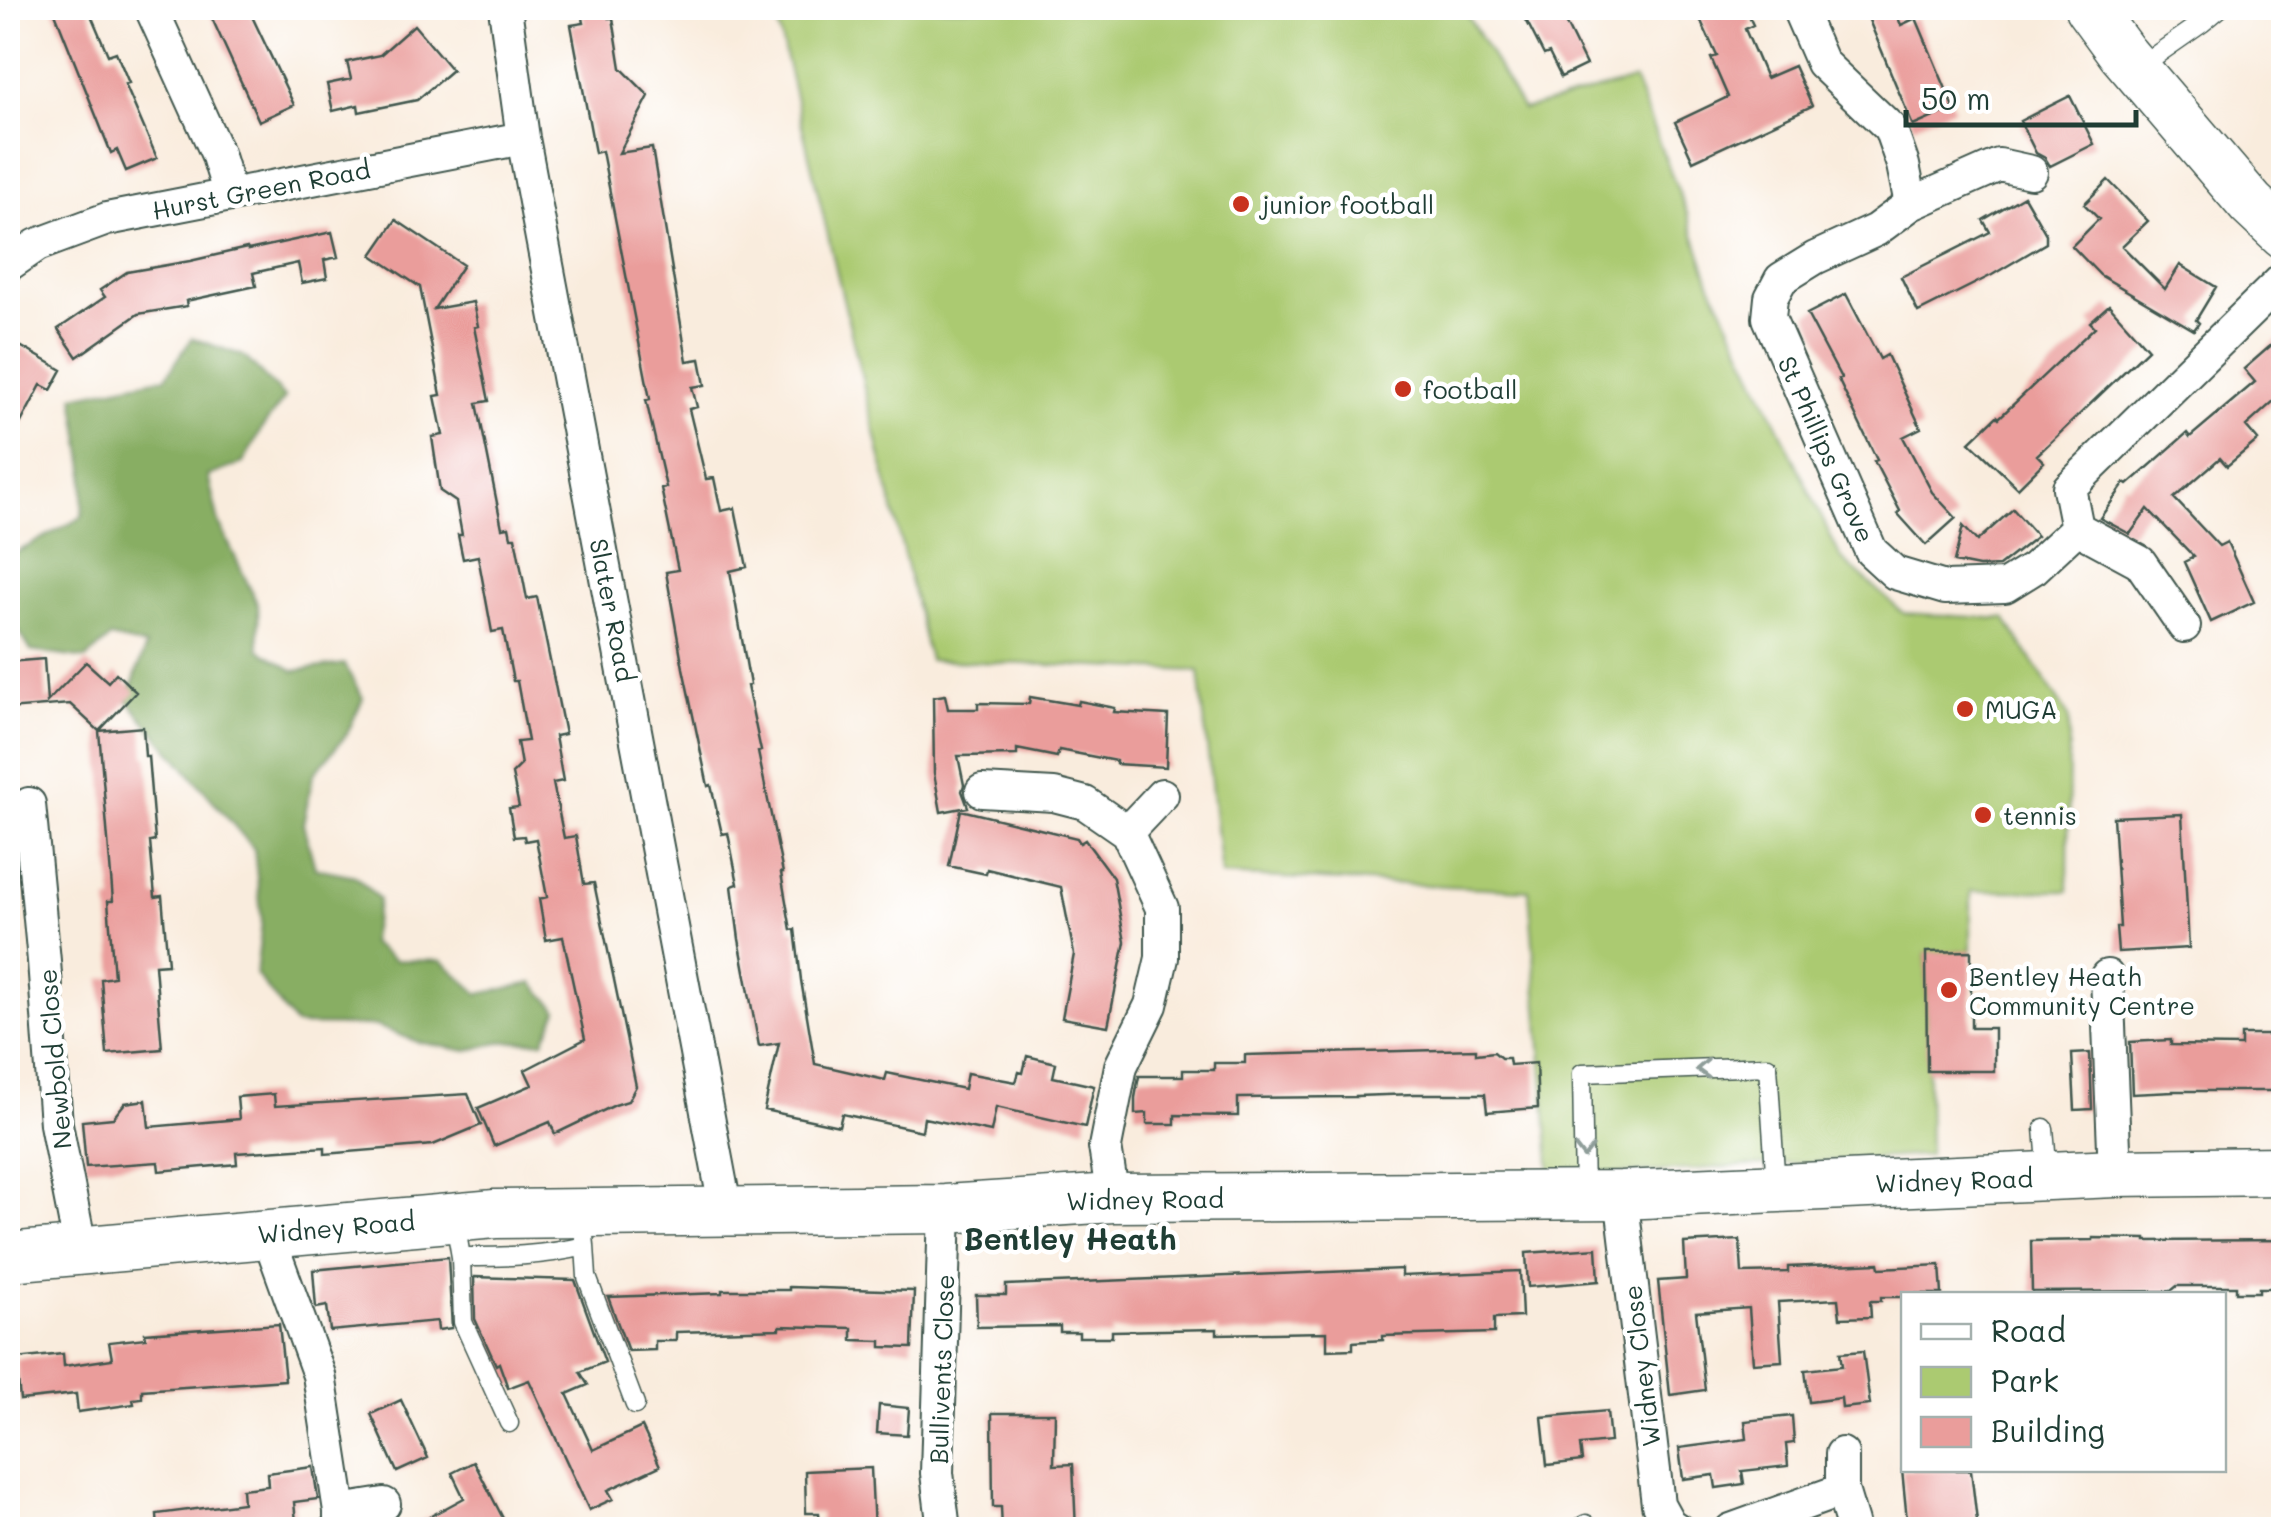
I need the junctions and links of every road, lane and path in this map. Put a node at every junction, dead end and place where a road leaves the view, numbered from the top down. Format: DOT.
graph roads {
  1 [pos="151,8"];
  2 [pos="505,8"];
  3 [pos="1798,8"];
  4 [pos="2089,8"];
  5 [pos="2220,8"];
  6 [pos="2136,69"];
  7 [pos="523,138"];
  8 [pos="2031,172"];
  9 [pos="230,196"];
  10 [pos="1911,204"];
  11 [pos="2284,235"];
  12 [pos="8,265"];
  13 [pos="2284,278"];
  14 [pos="2077,528"];
  15 [pos="2184,626"];
  16 [pos="982,792"];
  17 [pos="1162,795"];
  18 [pos="30,804"];
  19 [pos="1128,832"];
  20 [pos="2107,976"];
  21 [pos="2044,1128"];
  22 [pos="2284,1171"];
  23 [pos="2115,1173"];
  24 [pos="2048,1176"];
  25 [pos="1776,1187"];
  26 [pos="1602,1195"];
  27 [pos="1113,1198"];
  28 [pos="946,1209"];
  29 [pos="726,1212"];
  30 [pos="583,1228"];
  31 [pos="267,1232"];
  32 [pos="458,1237"];
  33 [pos="81,1252"];
  34 [pos="8,1257"];
  35 [pos="636,1405"];
  36 [pos="510,1423"];
  37 [pos="1842,1454"];
  38 [pos="1842,1490"];
  39 [pos="384,1504"];
  40 [pos="340,1520"];
  41 [pos="1664,1521"];
  42 [pos="1852,1523"];
  43 [pos="944,1530"];
  44 [pos="1731,1530"];
  1 -- 9 [label="street"];
  2 -- 7 [label="street, Slater Road"];
  3 -- 10 [label="street"];
  4 -- 6 [label="street"];
  5 -- 6 [label="lane"];
  6 -- 11 [label="street"];
  7 -- 9 [label="street, Hurst Green Road"];
  7 -- 29 [label="street, Slater Road"];
  8 -- 10 [label="street, St Phillips Grove"];
  9 -- 12 [label="street, Hurst Green Road"];
  10 -- 14 [label="street, St Phillips Grove"];
  13 -- 14 [label="street"];
  14 -- 15 [label="street"];
  16 -- 19 [label="street"];
  17 -- 19 [label="street"];
  18 -- 33 [label="street, Newbold Close"];
  19 -- 27 [label="street"];
  20 -- 23 [label="street"];
  21 -- 24 [label="lane"];
  22 -- 23 [label="street, Widney Road"];
  23 -- 24 [label="street, Widney Road"];
  24 -- 25 [label="street, Widney Road"];
  25 -- 26 [label="street, Widney Road"];
  25 -- 26 [label="lane, one-way"];
  26 -- 27 [label="street, Widney Road"];
  26 -- 41 [label="street, Widney Close"];
  27 -- 28 [label="street, Widney Road"];
  28 -- 29 [label="street, Widney Road"];
  28 -- 43 [label="street, Bullivents Close"];
  29 -- 30 [label="street, Widney Road"];
  30 -- 32 [label="street, Widney Road"];
  30 -- 35 [label="lane"];
  31 -- 32 [label="street, Widney Road"];
  31 -- 33 [label="street, Widney Road"];
  31 -- 40 [label="street"];
  32 -- 36 [label="lane"];
  33 -- 34 [label="street, Widney Road"];
  37 -- 38 [label="street"];
  38 -- 42 [label="street"];
  38 -- 44 [label="street"];
  39 -- 40 [label="street"];
}
